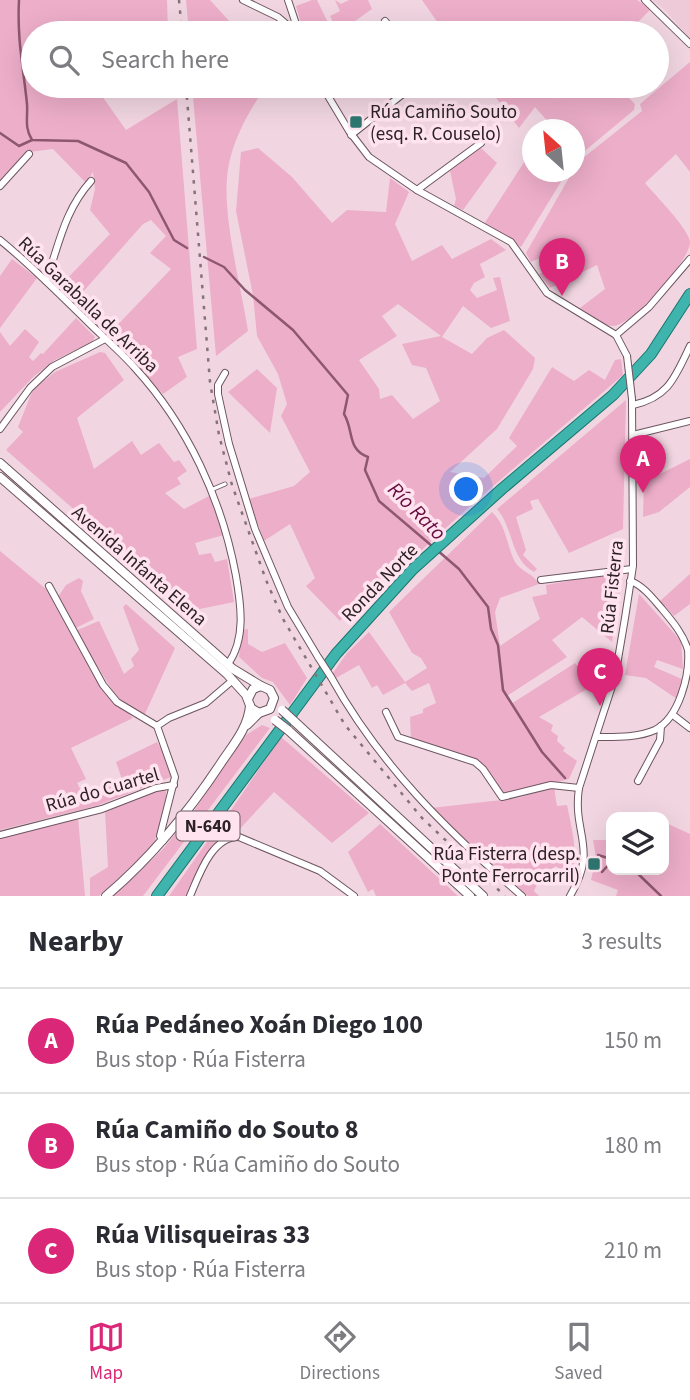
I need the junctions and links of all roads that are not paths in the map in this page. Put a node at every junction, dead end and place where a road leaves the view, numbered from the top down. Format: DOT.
graph roads {
  1 [pos="243,0"];
  2 [pos="288,0"];
  3 [pos="645,0"];
  4 [pos="283,21"];
  5 [pos="295,21"];
  6 [pos="666,21"];
  7 [pos="669,23"];
  8 [pos="690,44"];
  9 [pos="329,98"];
  10 [pos="398,98"];
  11 [pos="351,135"];
  12 [pos="481,143"];
  13 [pos="29,154"];
  14 [pos="91,181"];
  15 [pos="0,186"];
  16 [pos="417,190"];
  17 [pos="0,240"];
  18 [pos="690,259"];
  19 [pos="46,281"];
  20 [pos="690,294"];
  21 [pos="616,335"];
  22 [pos="105,339"];
  23 [pos="690,346"];
  24 [pos="225,373"];
  25 [pos="633,402"];
  26 [pos="690,421"];
  27 [pos="0,429"];
  28 [pos="634,435"];
  29 [pos="0,463"];
  30 [pos="0,477"];
  31 [pos="225,484"];
  32 [pos="211,490"];
  33 [pos="632,569"];
  34 [pos="541,580"];
  35 [pos="630,581"];
  36 [pos="49,586"];
  37 [pos="690,653"];
  38 [pos="229,664"];
  39 [pos="233,680"];
  40 [pos="261,686"];
  41 [pos="274,698"];
  42 [pos="249,702"];
  43 [pos="261,712"];
  44 [pos="386,712"];
  45 [pos="673,715"];
  46 [pos="157,726"];
  47 [pos="661,726"];
  48 [pos="245,727"];
  49 [pos="690,728"];
  50 [pos="596,737"];
  51 [pos="638,781"];
  52 [pos="174,785"];
  53 [pos="579,788"];
  54 [pos="0,835"];
  55 [pos="163,842"];
  56 [pos="344,893"];
  57 [pos="106,896"];
  58 [pos="157,896"];
  59 [pos="191,896"];
  60 [pos="354,896"];
  61 [pos="470,896"];
  62 [pos="483,896"];
  63 [pos="522,896"];
  64 [pos="569,896"];
  1 -- 4 [label="street"];
  2 -- 5 [label="street"];
  3 -- 6 [label="street"];
  7 -- 8 [label="street"];
  9 -- 11 [label="street"];
  10 -- 11 [label="street"];
  11 -- 16 [label="street"];
  12 -- 16 [label="street"];
  13 -- 15 [label="street"];
  14 -- 19 [label="street"];
  16 -- 21 [label="street"];
  17 -- 19 [label="street, Rúa Garaballa de Arriba"];
  18 -- 21 [label="street"];
  19 -- 22 [label="street, Rúa Garaballa de Arriba"];
  20 -- 58 [label="highway, Ronda Norte / N-640"];
  21 -- 25 [label="street, Rúa Fisterra, bridge"];
  22 -- 27 [label="street"];
  22 -- 32 [label="street, Rúa Garaballa de Arriba"];
  23 -- 25 [label="street"];
  24 -- 63 [label="street, bridge"];
  25 -- 28 [label="street, Rúa Fisterra"];
  26 -- 28 [label="street"];
  28 -- 33 [label="street, Rúa Fisterra"];
  29 -- 38 [label="street, Avenida Infanta Elena"];
  30 -- 39 [label="street, Avenida Infanta Elena"];
  31 -- 32 [label="lane"];
  32 -- 38 [label="street, Rúa Garaballa de Arriba"];
  33 -- 34 [label="street"];
  33 -- 35 [label="street, Rúa Fisterra"];
  35 -- 37 [label="street"];
  35 -- 50 [label="street, Rúa Fisterra"];
  36 -- 46 [label="street"];
  37 -- 45 [label="street"];
  38 -- 40 [label="street, Avenida Infanta Elena"];
  39 -- 42 [label="street, Avenida Infanta Elena"];
  39 -- 46 [label="street"];
  40 -- 41 [label="street"];
  40 -- 42 [label="street"];
  41 -- 43 [label="street"];
  41 -- 62 [label="street, bridge"];
  42 -- 43 [label="street"];
  42 -- 48 [label="street"];
  43 -- 48 [label="street"];
  43 -- 61 [label="street, bridge"];
  44 -- 53 [label="street"];
  45 -- 47 [label="street"];
  45 -- 49 [label="street"];
  46 -- 52 [label="street"];
  47 -- 50 [label="street"];
  47 -- 51 [label="street"];
  48 -- 55 [label="street"];
  50 -- 53 [label="street, Rúa Fisterra"];
  52 -- 54 [label="street, Rúa do Cuartel"];
  52 -- 55 [label="street"];
  53 -- 64 [label="street, Rúa Fisterra"];
  55 -- 57 [label="street"];
  56 -- 59 [label="street"];
  56 -- 60 [label="street"];
}
